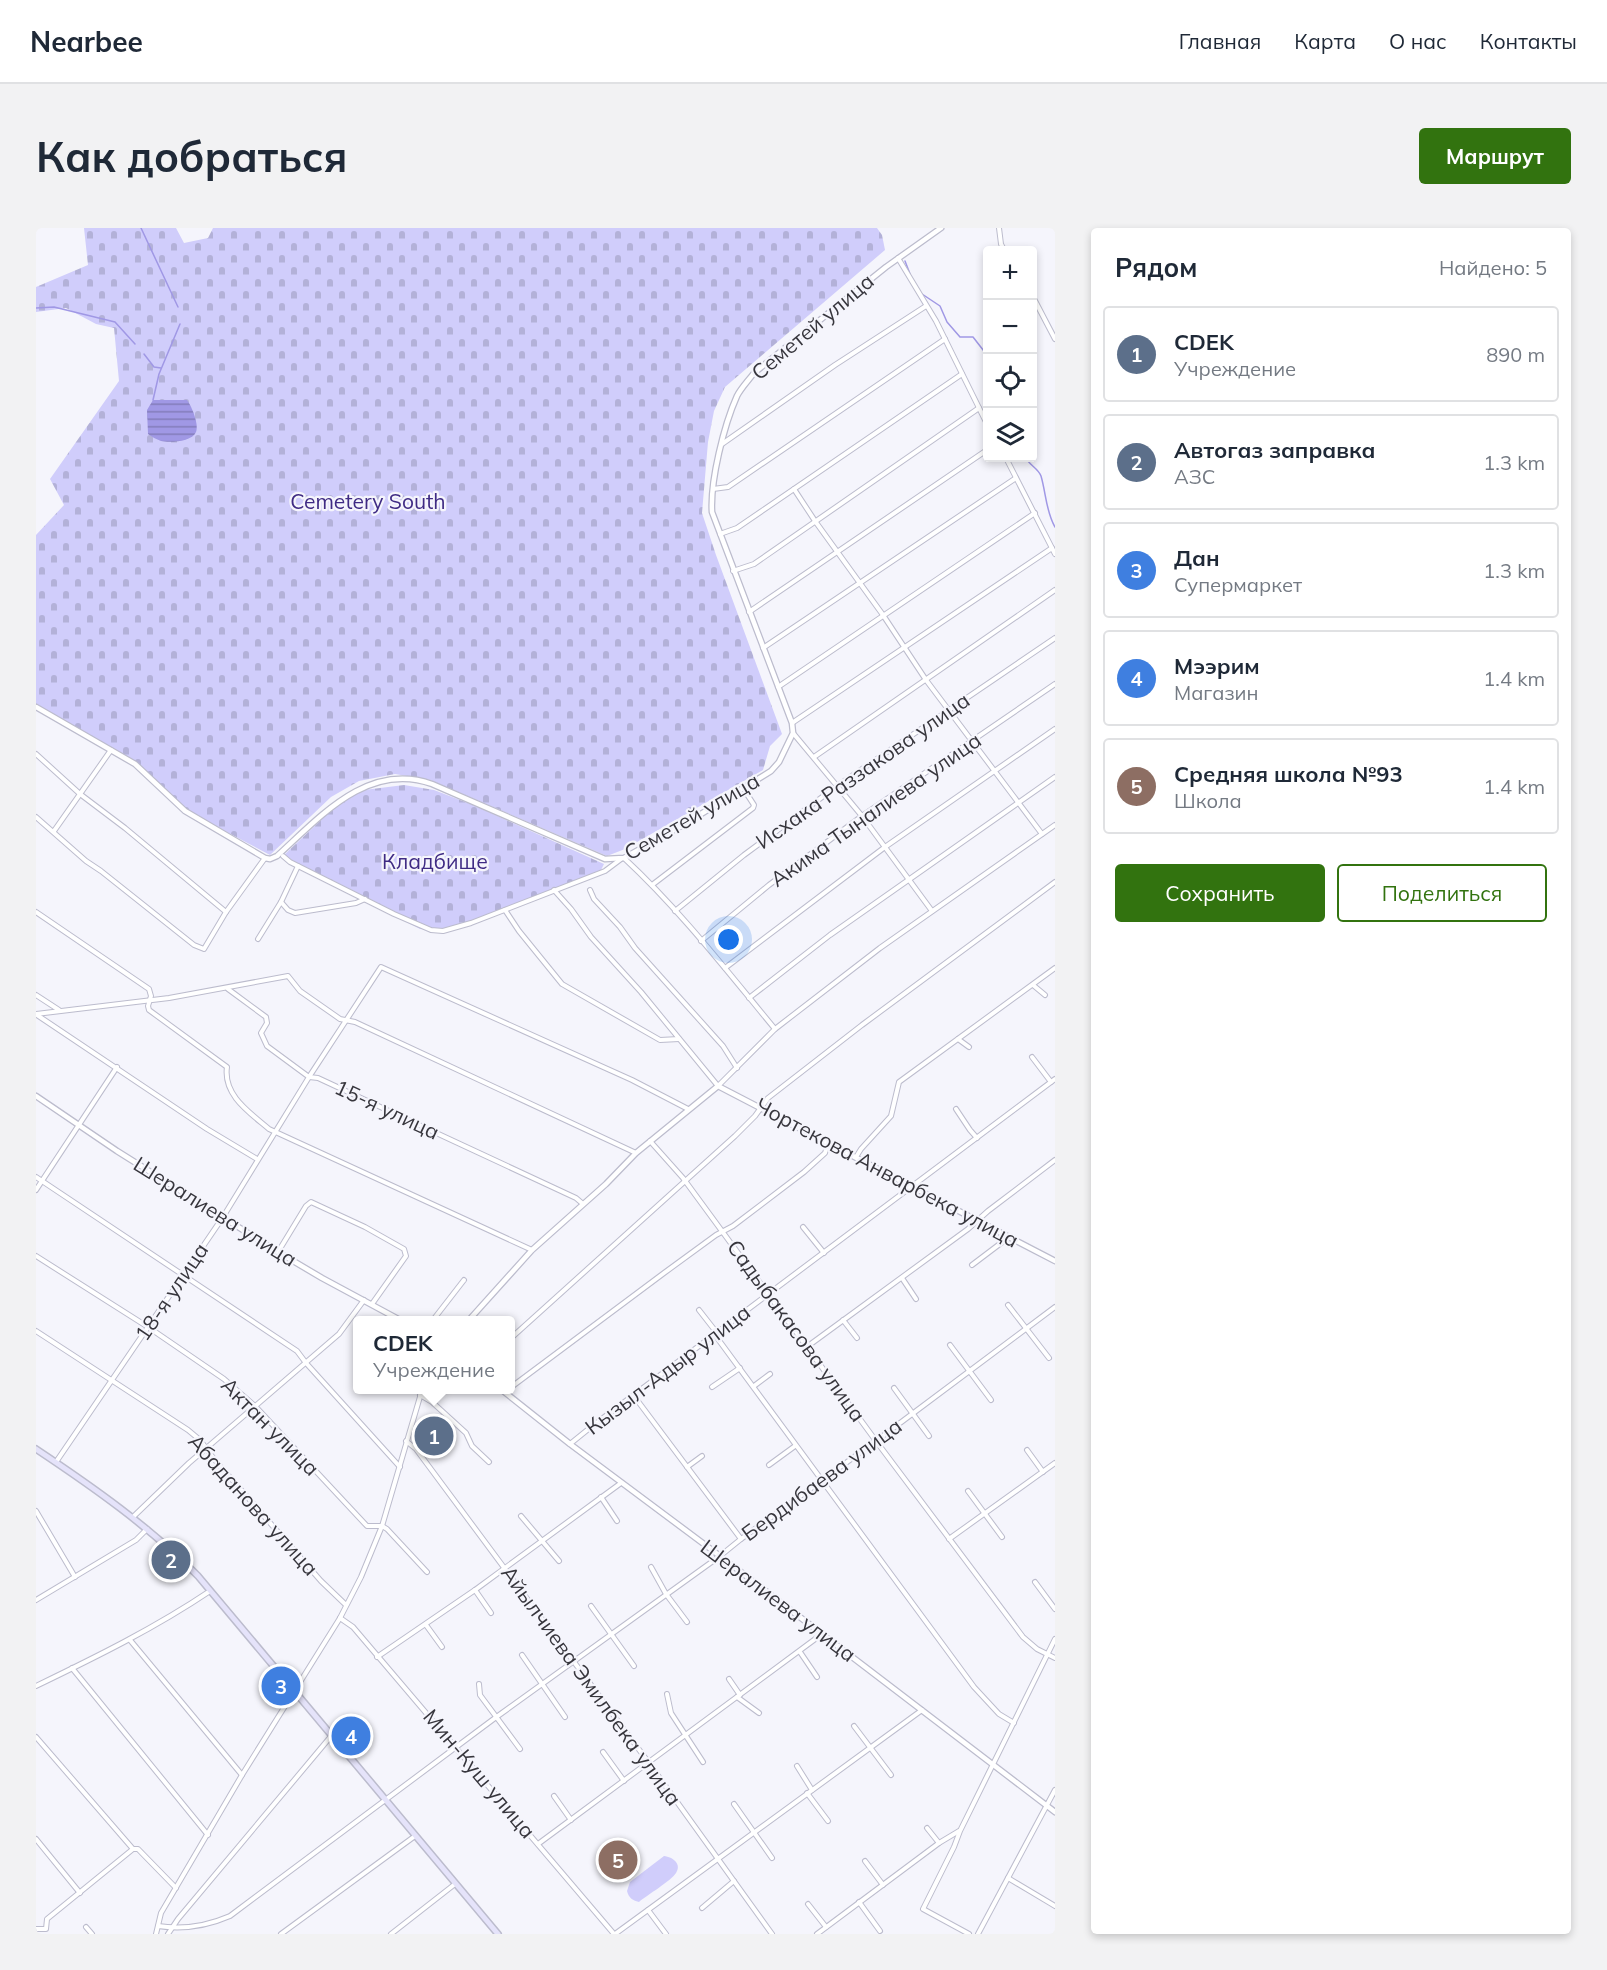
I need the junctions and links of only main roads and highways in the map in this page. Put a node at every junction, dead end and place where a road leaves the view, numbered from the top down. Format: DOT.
graph roads {
  1 [pos="36,1449"];
  2 [pos="498,1934"];
  1 -- 2 [label="main road"];
}
